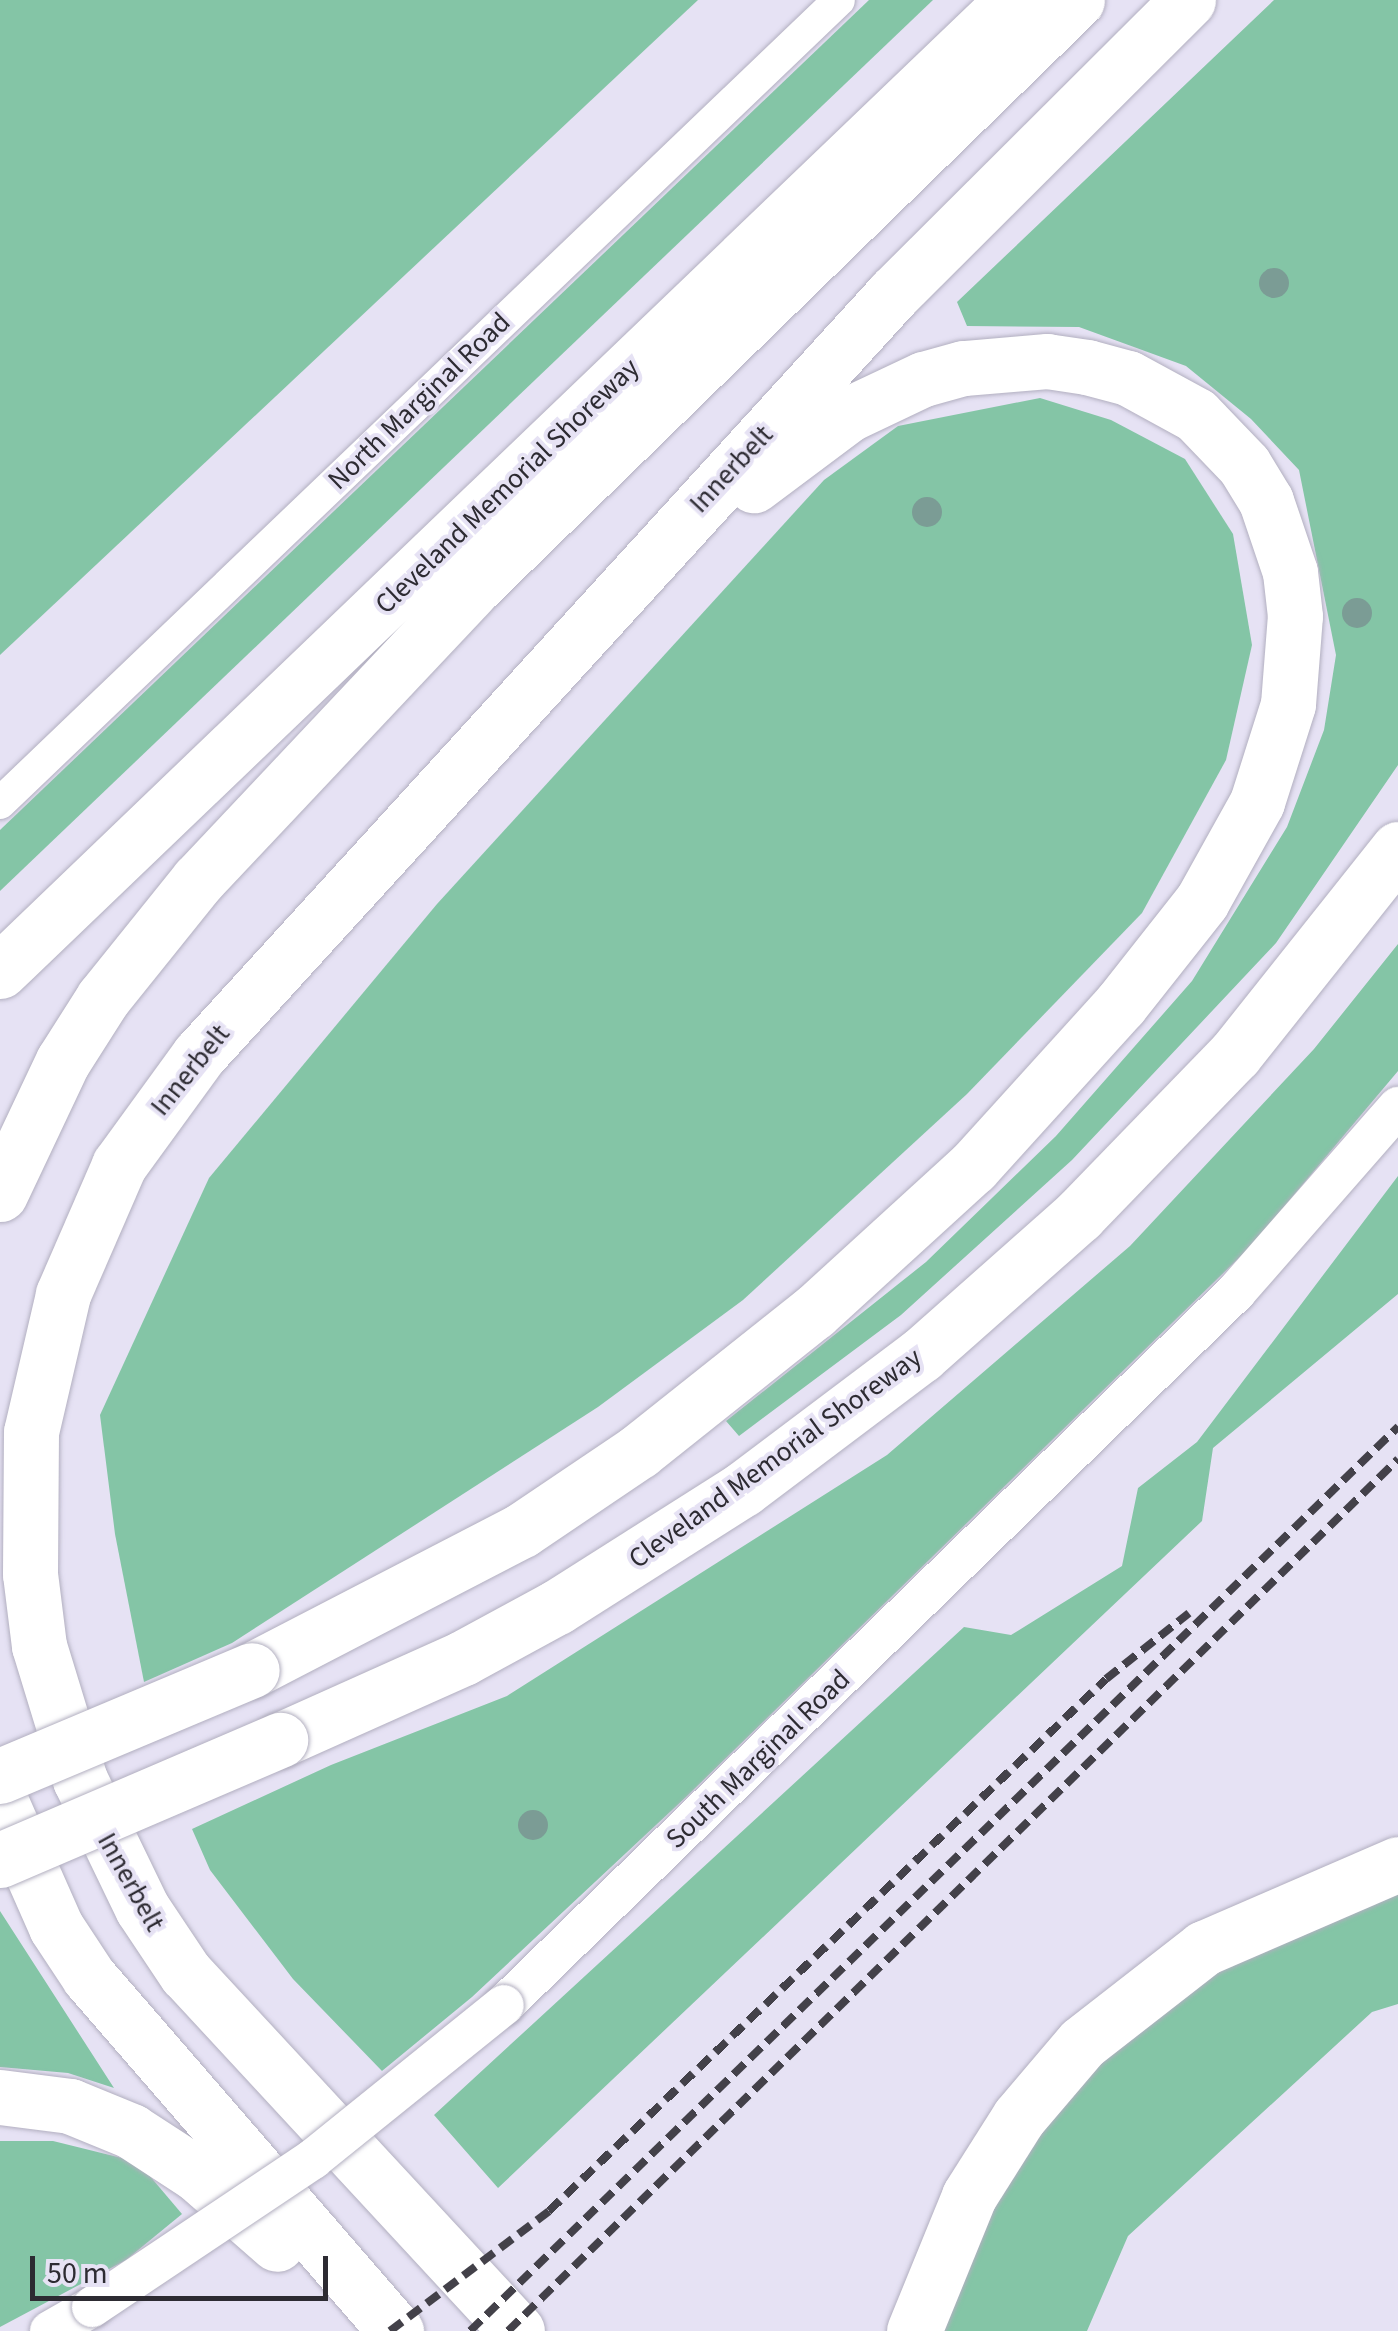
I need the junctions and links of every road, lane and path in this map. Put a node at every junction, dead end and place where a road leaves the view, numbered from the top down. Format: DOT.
graph roads {
  1 [pos="839,0"];
  2 [pos="1013,0"];
  3 [pos="1077,0"];
  4 [pos="1188,0"];
  5 [pos="594,618"];
  6 [pos="0,802"];
  7 [pos="1398,849"];
  8 [pos="0,971"];
  9 [pos="1398,1107"];
  10 [pos="0,1194"];
  11 [pos="0,1776"];
  12 [pos="0,1800"];
  13 [pos="0,1860"];
  14 [pos="1388,1872"];
  15 [pos="0,2097"];
  16 [pos="50,2331"];
  17 [pos="379,2331"];
  18 [pos="396,2331"];
  19 [pos="517,2331"];
  20 [pos="914,2331"];
  1 -- 6 [label="street, North Marginal Road"];
  2 -- 8 [label="highway, Cleveland Memorial Shoreway"];
  3 -- 10 [label="highway"];
  4 -- 5 [label="highway, Innerbelt"];
  5 -- 11 [label="highway, bridge"];
  5 -- 19 [label="highway, Innerbelt"];
  7 -- 13 [label="highway, Cleveland Memorial Shoreway, bridge"];
  9 -- 16 [label="street, South Marginal Road, bridge"];
  12 -- 18 [label="highway"];
  14 -- 20 [label="highway"];
  15 -- 17 [label="highway"];
}
